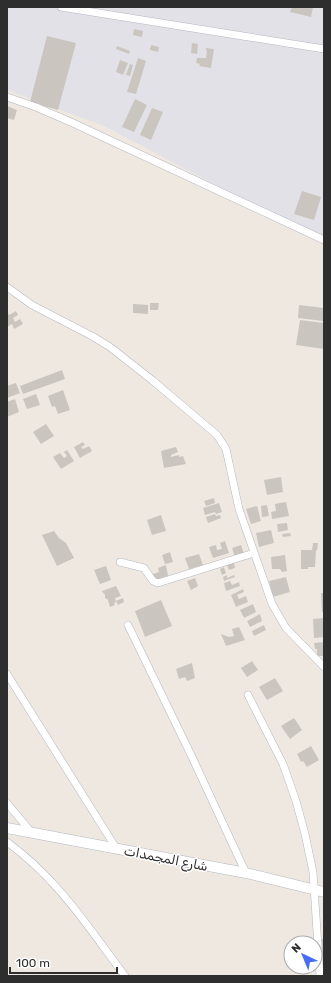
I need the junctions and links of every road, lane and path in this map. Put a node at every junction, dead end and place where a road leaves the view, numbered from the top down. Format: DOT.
graph roads {
  1 [pos="61,7"];
  2 [pos="324,49"];
  3 [pos="7,97"];
  4 [pos="324,240"];
  5 [pos="7,287"];
  6 [pos="254,554"];
  7 [pos="120,562"];
  8 [pos="128,625"];
  9 [pos="324,667"];
  10 [pos="7,674"];
  11 [pos="248,695"];
  12 [pos="7,803"];
  13 [pos="7,828"];
  14 [pos="31,832"];
  15 [pos="7,842"];
  16 [pos="116,848"];
  17 [pos="246,873"];
  18 [pos="319,891"];
  19 [pos="125,976"];
  20 [pos="320,976"];
  1 -- 2 [label="street"];
  3 -- 4 [label="street"];
  5 -- 6 [label="street"];
  6 -- 7 [label="street"];
  6 -- 9 [label="street"];
  8 -- 17 [label="street"];
  10 -- 16 [label="street"];
  11 -- 18 [label="street"];
  12 -- 14 [label="street"];
  13 -- 14 [label="main road, شارع المجمدات"];
  14 -- 16 [label="main road, شارع المجمدات"];
  15 -- 19 [label="street"];
  16 -- 17 [label="main road, شارع المجمدات"];
  17 -- 18 [label="main road, شارع المجمدات"];
  18 -- 20 [label="street"];
}
